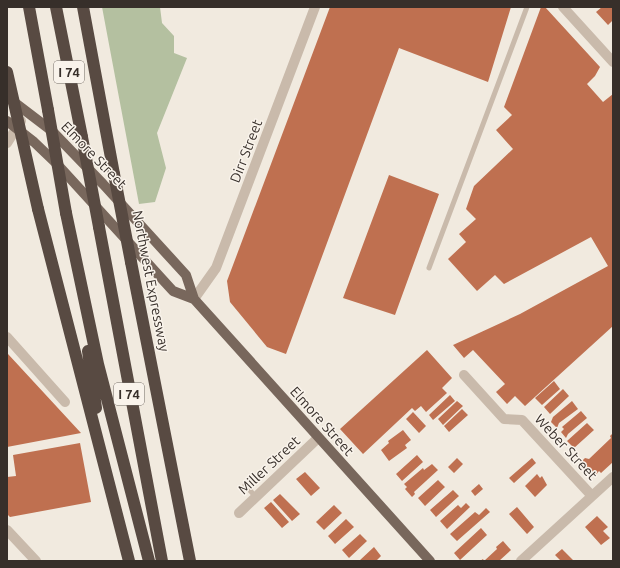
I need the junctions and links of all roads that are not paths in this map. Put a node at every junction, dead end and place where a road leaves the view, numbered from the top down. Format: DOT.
graph roads {
  1 [pos="29,7"];
  2 [pos="56,7"];
  3 [pos="83,7"];
  4 [pos="315,7"];
  5 [pos="527,7"];
  6 [pos="563,7"];
  7 [pos="609,50"];
  8 [pos="613,62"];
  9 [pos="7,72"];
  10 [pos="7,97"];
  11 [pos="28,110"];
  12 [pos="7,121"];
  13 [pos="16,128"];
  14 [pos="7,143"];
  15 [pos="75,257"];
  16 [pos="429,268"];
  17 [pos="194,300"];
  18 [pos="7,337"];
  19 [pos="464,375"];
  20 [pos="66,402"];
  21 [pos="318,438"];
  22 [pos="103,463"];
  23 [pos="613,477"];
  24 [pos="245,485"];
  25 [pos="592,496"];
  26 [pos="256,497"];
  27 [pos="239,512"];
  28 [pos="7,530"];
  29 [pos="36,561"];
  30 [pos="129,561"];
  31 [pos="149,561"];
  32 [pos="162,561"];
  33 [pos="191,561"];
  34 [pos="430,561"];
  35 [pos="521,561"];
  1 -- 15 [label="highway, bridge"];
  2 -- 32 [label="highway, I 74, bridge"];
  3 -- 33 [label="highway, Northwest Expressway / I 74, bridge"];
  4 -- 17 [label="street, Dirr Street"];
  5 -- 16 [label="lane"];
  6 -- 7 [label="street"];
  7 -- 8 [label="street"];
  9 -- 22 [label="highway, bridge"];
  10 -- 11 [label="main road, Elmore Street"];
  11 -- 13 [label="street"];
  11 -- 17 [label="main road, Elmore Street"];
  12 -- 13 [label="main road, Elmore Street"];
  13 -- 14 [label="street"];
  13 -- 17 [label="main road, Elmore Street"];
  15 -- 22 [label="highway"];
  15 -- 31 [label="highway"];
  17 -- 21 [label="main road, Elmore Street"];
  18 -- 20 [label="street"];
  19 -- 25 [label="street, Weber Street"];
  21 -- 26 [label="street, Miller Street"];
  21 -- 34 [label="main road, Elmore Street"];
  22 -- 30 [label="highway"];
  23 -- 25 [label="street"];
  24 -- 26 [label="lane"];
  25 -- 35 [label="street"];
  26 -- 27 [label="street, Miller Street"];
  28 -- 29 [label="street"];
}
